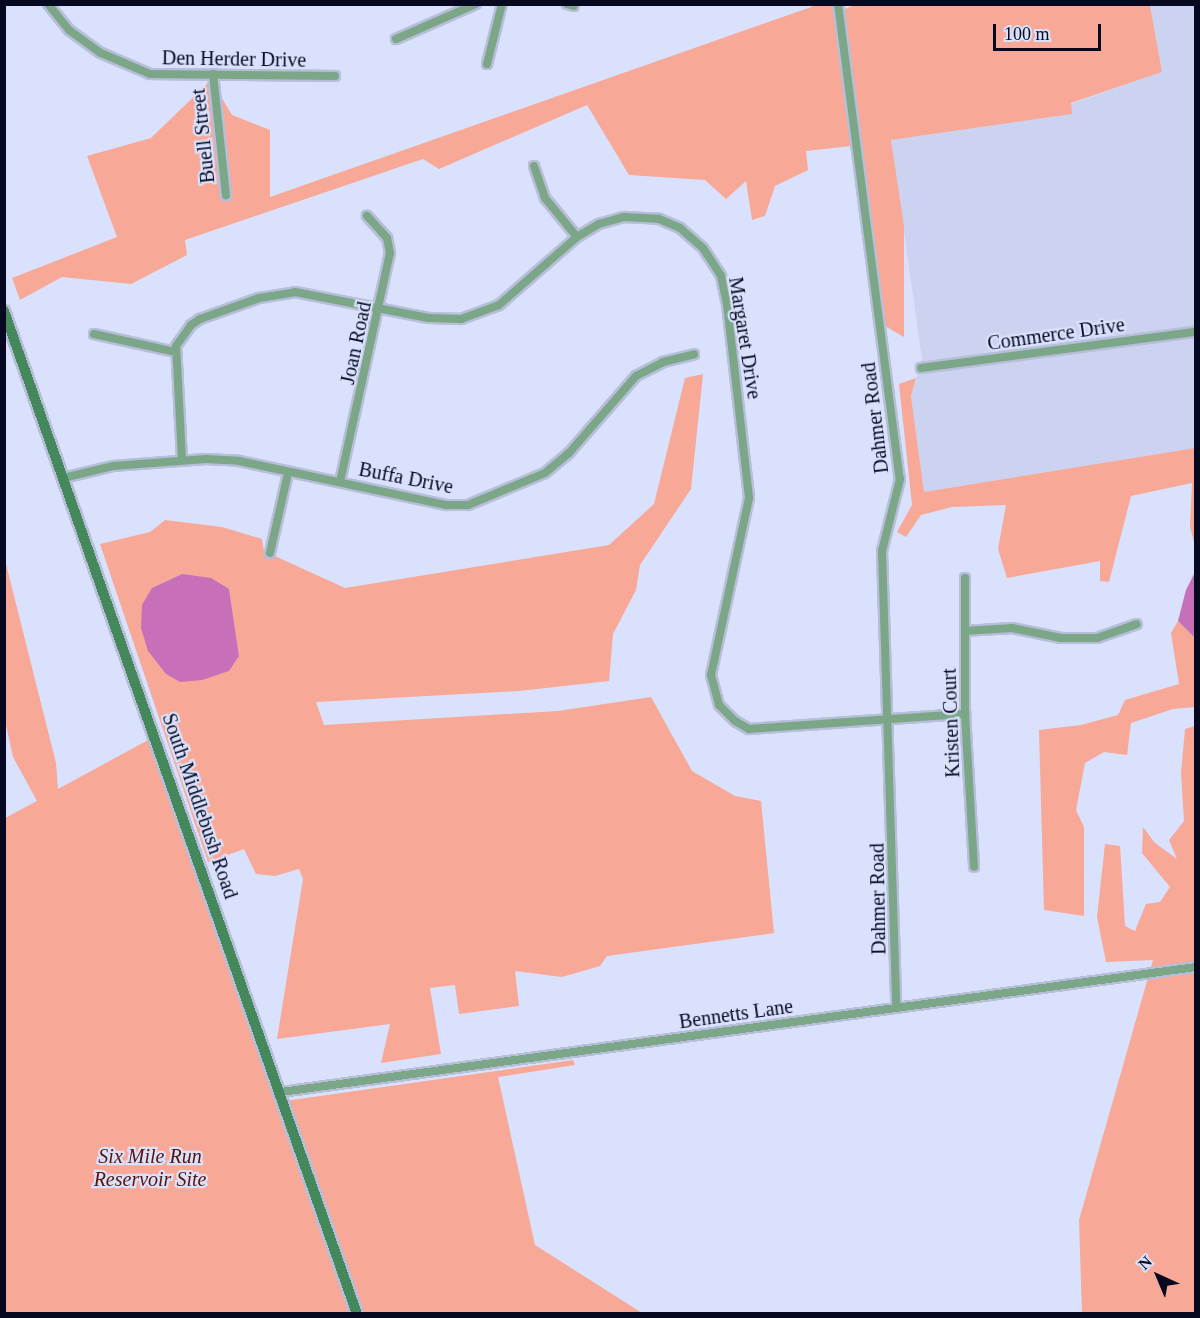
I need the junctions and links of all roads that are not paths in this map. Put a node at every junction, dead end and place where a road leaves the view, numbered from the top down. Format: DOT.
graph roads {
  1 [pos="48,4"];
  2 [pos="476,4"];
  3 [pos="502,4"];
  4 [pos="838,4"];
  5 [pos="396,39"];
  6 [pos="487,64"];
  7 [pos="213,74"];
  8 [pos="335,76"];
  9 [pos="534,166"];
  10 [pos="226,195"];
  11 [pos="367,216"];
  12 [pos="577,237"];
  13 [pos="380,308"];
  14 [pos="4,311"];
  15 [pos="1196,332"];
  16 [pos="94,334"];
  17 [pos="176,352"];
  18 [pos="694,354"];
  19 [pos="921,368"];
  20 [pos="182,459"];
  21 [pos="288,472"];
  22 [pos="63,478"];
  23 [pos="340,482"];
  24 [pos="270,553"];
  25 [pos="965,578"];
  26 [pos="1137,624"];
  27 [pos="965,631"];
  28 [pos="965,714"];
  29 [pos="886,717"];
  30 [pos="974,867"];
  31 [pos="1196,967"];
  32 [pos="897,1008"];
  33 [pos="281,1092"];
  34 [pos="357,1314"];
  1 -- 7 [label="street, Den Herder Drive"];
  2 -- 5 [label="street"];
  3 -- 6 [label="street"];
  4 -- 29 [label="street, Dahmer Road"];
  7 -- 8 [label="street, Den Herder Drive"];
  7 -- 10 [label="street, Buell Street"];
  9 -- 12 [label="street"];
  11 -- 13 [label="street, Joan Road"];
  12 -- 13 [label="street, Margaret Drive"];
  12 -- 29 [label="street, Margaret Drive"];
  13 -- 17 [label="street, Margaret Drive"];
  13 -- 23 [label="street, Joan Road"];
  14 -- 22 [label="street, South Middlebush Road"];
  15 -- 19 [label="street, Commerce Drive"];
  16 -- 17 [label="street"];
  17 -- 20 [label="street"];
  18 -- 23 [label="street, Buffa Drive"];
  20 -- 21 [label="street, Buffa Drive"];
  20 -- 22 [label="street, Buffa Drive"];
  21 -- 23 [label="street, Buffa Drive"];
  21 -- 24 [label="street"];
  22 -- 33 [label="street, South Middlebush Road"];
  25 -- 27 [label="street, Kristen Court"];
  26 -- 27 [label="street"];
  27 -- 28 [label="street, Kristen Court"];
  28 -- 29 [label="street, Margaret Drive"];
  28 -- 30 [label="street, Kristen Court"];
  29 -- 32 [label="street, Dahmer Road"];
  31 -- 32 [label="street, Bennetts Lane"];
  32 -- 33 [label="street, Bennetts Lane"];
  33 -- 34 [label="street, South Middlebush Road"];
}
